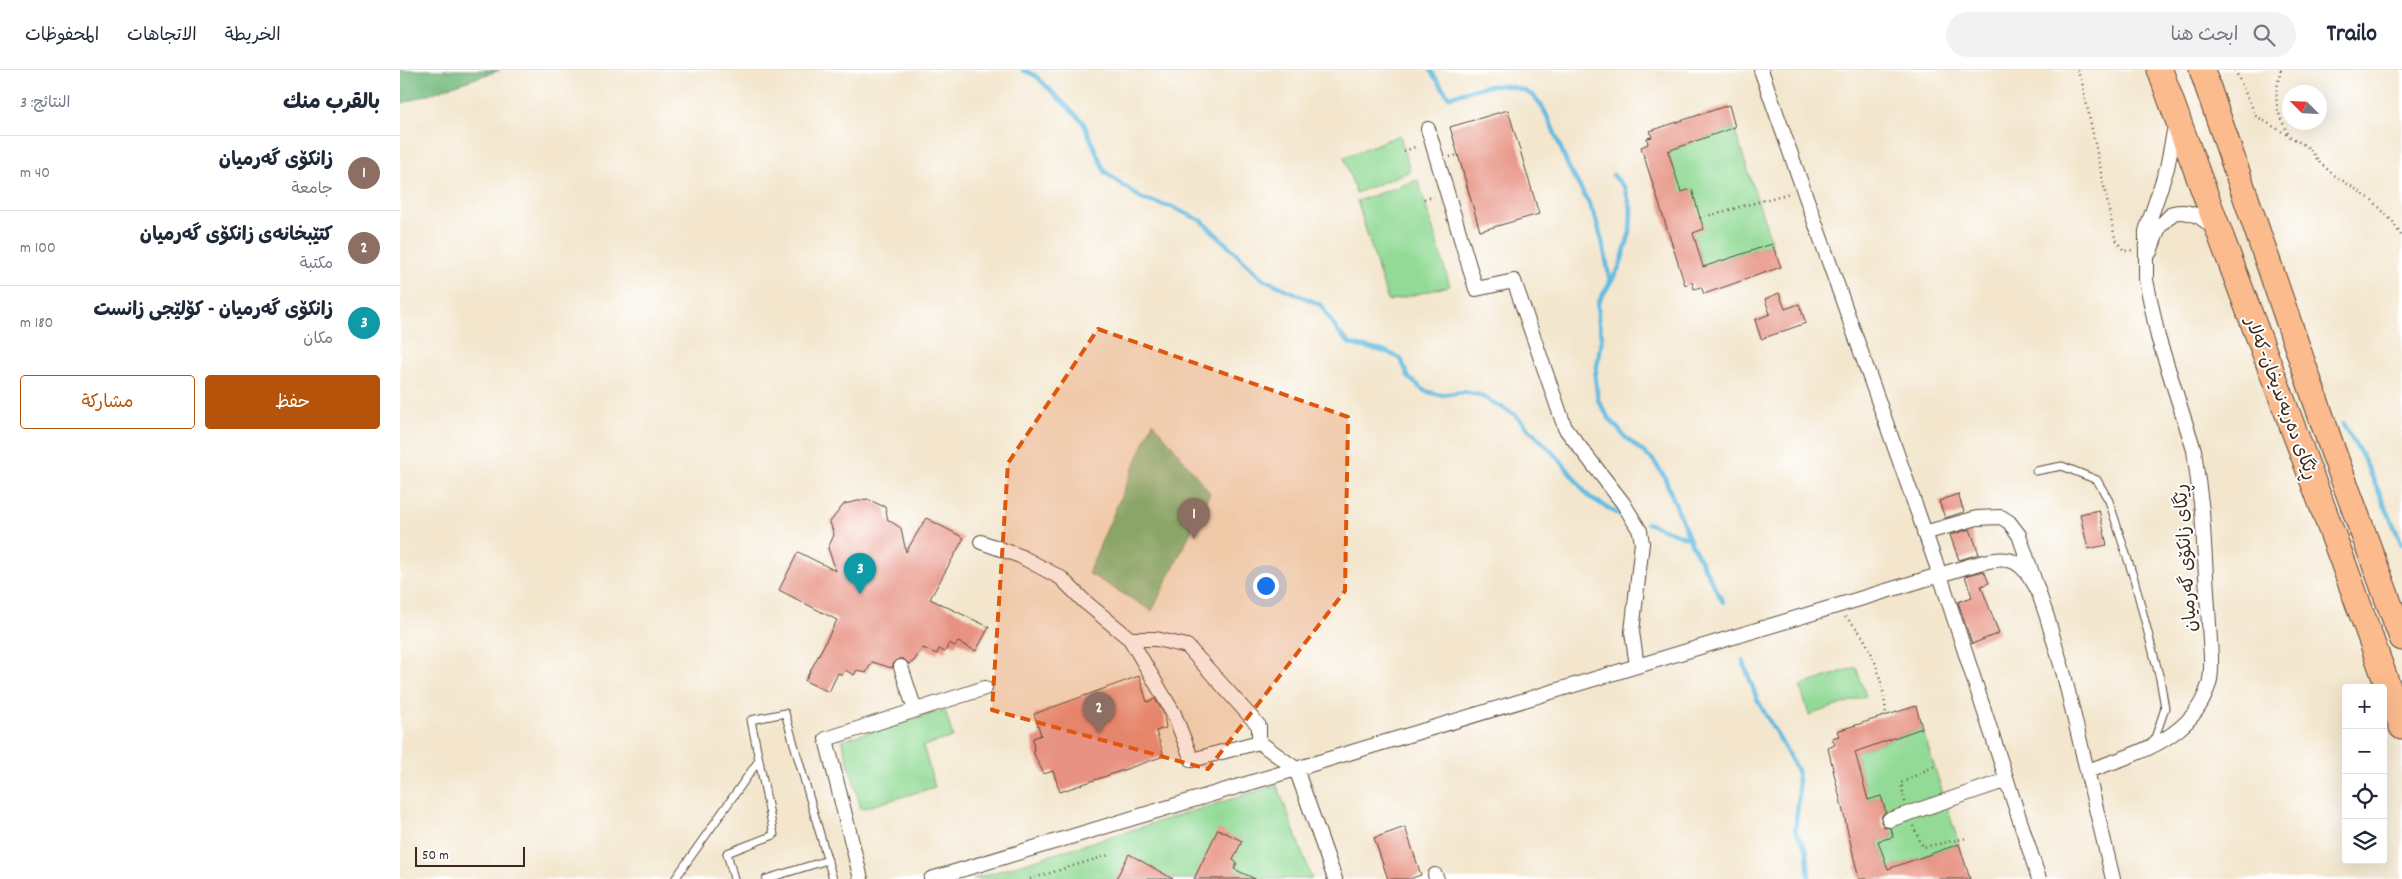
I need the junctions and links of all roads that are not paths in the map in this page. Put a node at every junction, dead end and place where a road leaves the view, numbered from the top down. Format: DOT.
graph roads {
  1 [pos="1761,70"];
  2 [pos="2160,70"];
  3 [pos="2202,70"];
  4 [pos="2175,112"];
  5 [pos="1428,129"];
  6 [pos="2219,234"];
  7 [pos="2146,280"];
  8 [pos="2036,471"];
  9 [pos="1924,532"];
  10 [pos="980,542"];
  11 [pos="1940,575"];
  12 [pos="2037,589"];
  13 [pos="1130,638"];
  14 [pos="2402,638"];
  15 [pos="1637,666"];
  16 [pos="901,667"];
  17 [pos="985,688"];
  18 [pos="915,710"];
  19 [pos="2402,726"];
  20 [pos="1259,742"];
  21 [pos="2152,747"];
  22 [pos="759,760"];
  23 [pos="1296,769"];
  24 [pos="2088,771"];
  25 [pos="2007,780"];
  26 [pos="1889,820"];
  27 [pos="828,860"];
  28 [pos="675,879"];
  29 [pos="734,879"];
  30 [pos="766,879"];
  31 [pos="833,879"];
  32 [pos="862,879"];
  33 [pos="931,879"];
  34 [pos="1335,879"];
  35 [pos="2039,879"];
  36 [pos="2113,879"];
  1 -- 9 [label="street"];
  2 -- 4 [label="highway, ڕێگای دەربەندیخان-کەلار"];
  3 -- 14 [label="highway, ڕێگای دەربەندیخان-کەلار"];
  4 -- 6 [label="highway, ڕێگای دەربەندیخان-کەلار"];
  4 -- 7 [label="street"];
  5 -- 15 [label="street"];
  6 -- 7 [label="street"];
  6 -- 19 [label="highway, ڕێگای دەربەندیخان-کەلار"];
  7 -- 21 [label="street, ڕێگای زانکۆی گەرمیان"];
  8 -- 21 [label="lane"];
  9 -- 11 [label="street"];
  9 -- 12 [label="street"];
  10 -- 13 [label="street"];
  11 -- 12 [label="street"];
  11 -- 15 [label="street"];
  11 -- 25 [label="street"];
  12 -- 24 [label="street"];
  13 -- 20 [label="street"];
  13 -- 20 [label="street"];
  15 -- 23 [label="street"];
  16 -- 18 [label="street"];
  17 -- 18 [label="street"];
  18 -- 32 [label="street"];
  20 -- 23 [label="street"];
  21 -- 24 [label="street, ڕێگای زانکۆی گەرمیان"];
  22 -- 27 [label="lane"];
  22 -- 28 [label="lane"];
  22 -- 29 [label="lane"];
  23 -- 33 [label="street"];
  23 -- 34 [label="street"];
  24 -- 36 [label="street"];
  25 -- 26 [label="street"];
  25 -- 35 [label="street"];
  27 -- 30 [label="lane"];
  27 -- 31 [label="lane"];
}
